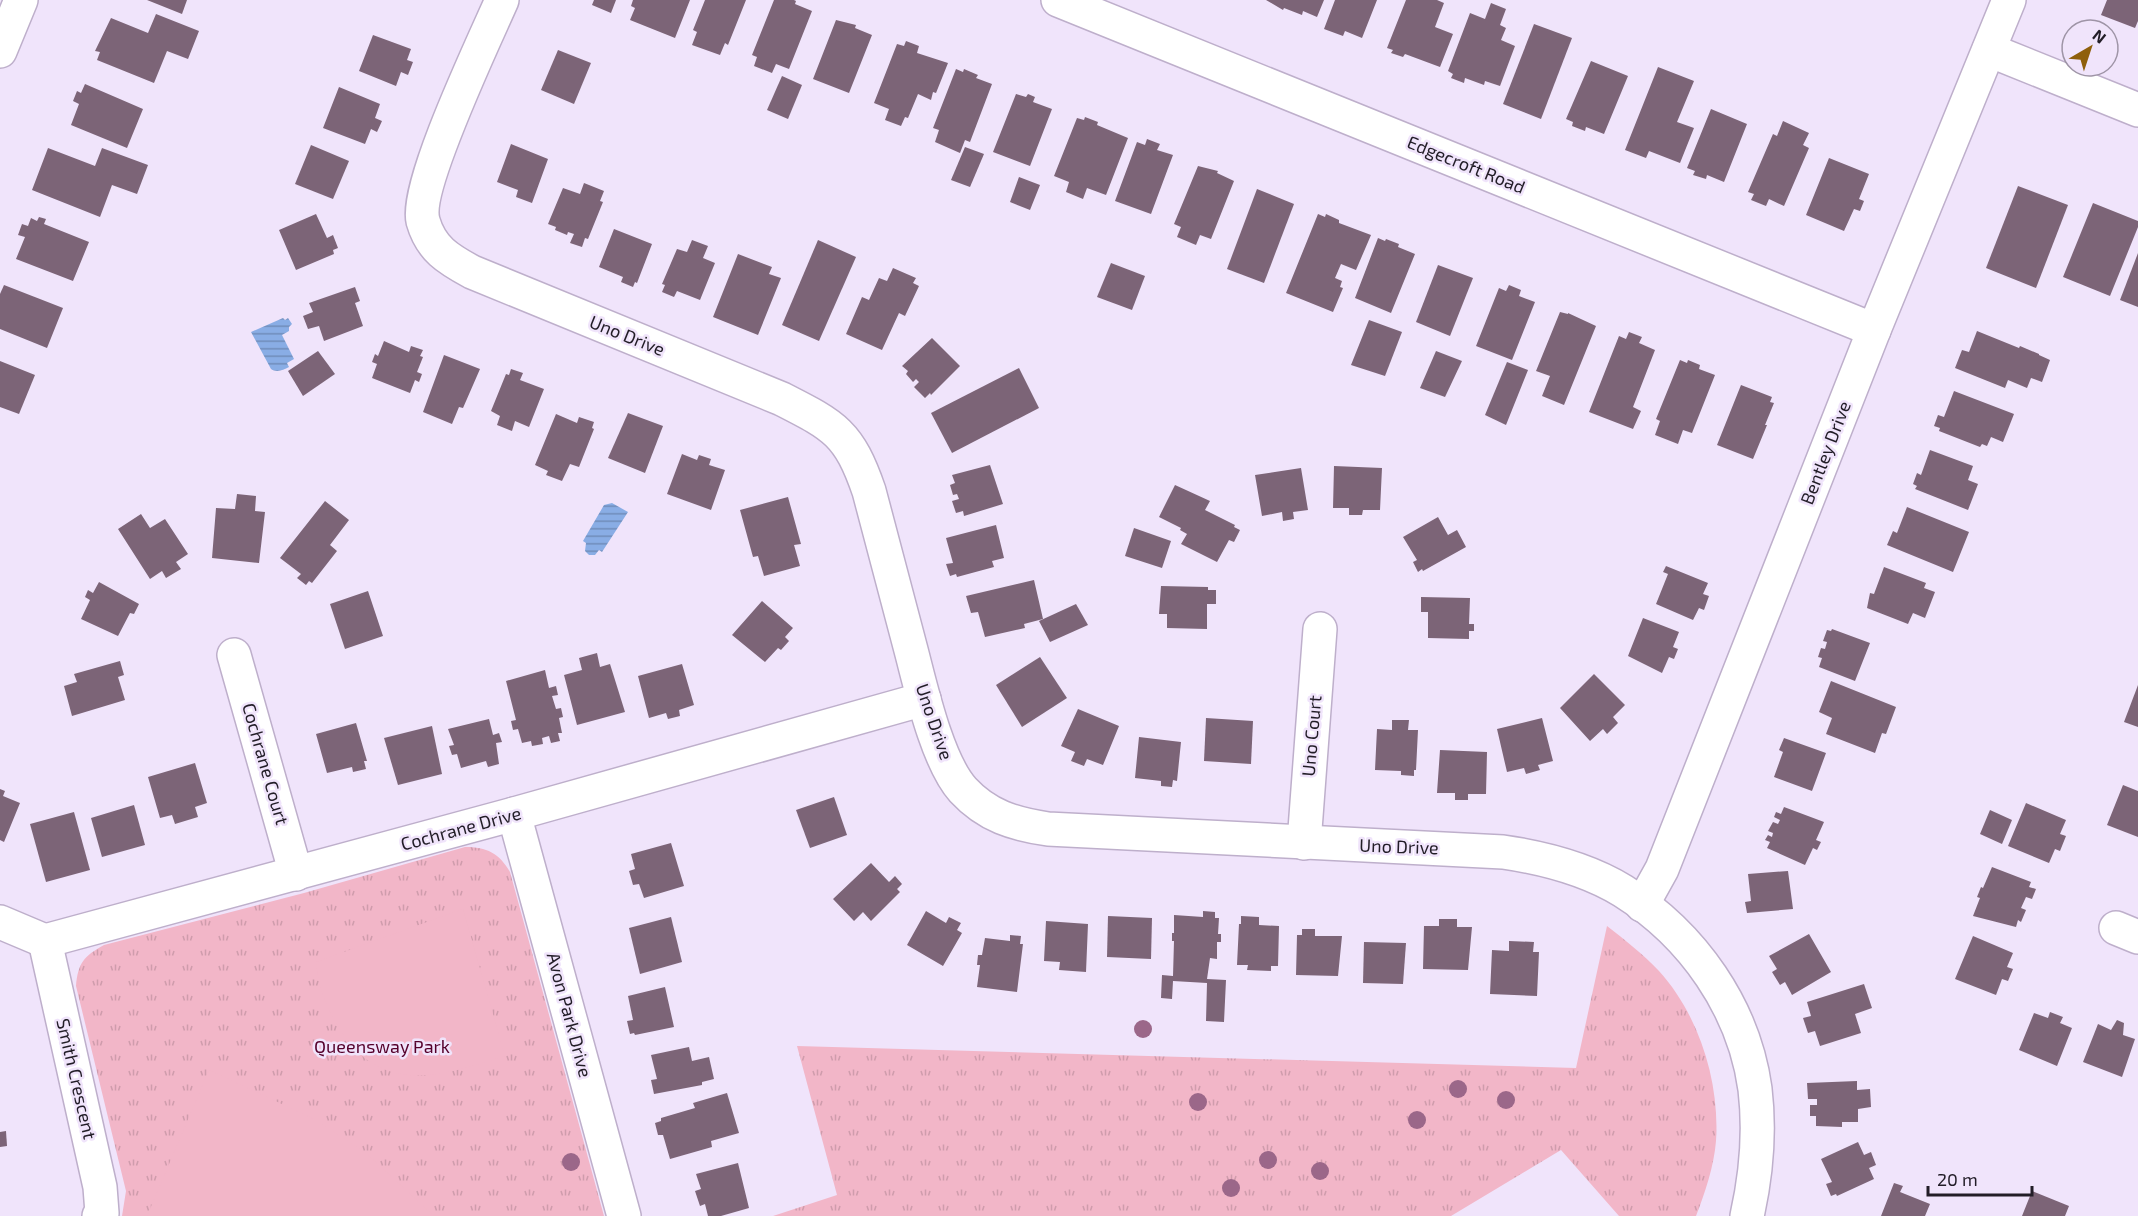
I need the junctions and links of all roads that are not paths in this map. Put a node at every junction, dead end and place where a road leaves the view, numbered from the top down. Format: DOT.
graph roads {
  1 [pos="21,0"];
  2 [pos="502,0"];
  3 [pos="1058,0"];
  4 [pos="2009,0"];
  5 [pos="1989,50"];
  6 [pos="0,51"];
  7 [pos="2138,111"];
  8 [pos="1874,330"];
  9 [pos="1320,629"];
  10 [pos="234,655"];
  11 [pos="924,699"];
  12 [pos="514,814"];
  13 [pos="1304,843"];
  14 [pos="296,874"];
  15 [pos="1642,905"];
  16 [pos="0,922"];
  17 [pos="45,941"];
  18 [pos="99,1216"];
  19 [pos="624,1216"];
  20 [pos="1747,1216"];
  1 -- 6 [label="street"];
  2 -- 11 [label="street, Uno Drive"];
  3 -- 8 [label="street, Edgecroft Road"];
  4 -- 5 [label="street, Bentley Drive"];
  5 -- 7 [label="street"];
  5 -- 8 [label="street, Bentley Drive"];
  8 -- 15 [label="street, Bentley Drive"];
  9 -- 13 [label="street, Uno Court"];
  10 -- 14 [label="street, Cochrane Court"];
  11 -- 12 [label="street, Cochrane Drive"];
  11 -- 13 [label="street, Uno Drive"];
  12 -- 14 [label="street, Cochrane Drive"];
  12 -- 19 [label="street, Avon Park Drive"];
  13 -- 15 [label="street, Uno Drive"];
  14 -- 17 [label="street, Cochrane Drive"];
  15 -- 20 [label="street, Uno Drive"];
  16 -- 17 [label="street"];
  17 -- 18 [label="street, Smith Crescent"];
}
